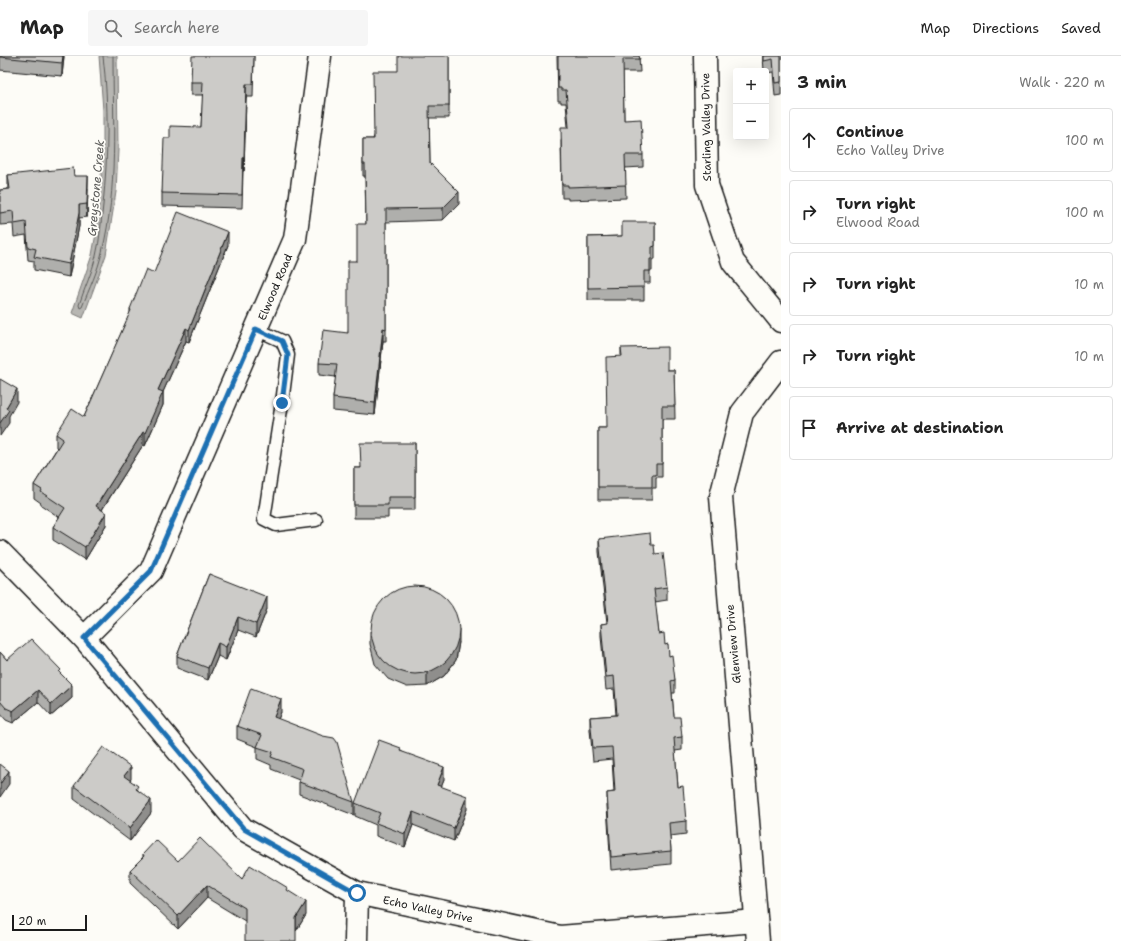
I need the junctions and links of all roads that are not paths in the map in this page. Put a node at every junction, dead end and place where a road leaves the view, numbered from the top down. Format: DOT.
graph roads {
  1 [pos="320,56"];
  2 [pos="705,56"];
  3 [pos="781,321"];
  4 [pos="256,329"];
  5 [pos="781,362"];
  6 [pos="316,520"];
  7 [pos="4,564"];
  8 [pos="84,638"];
  9 [pos="357,893"];
  10 [pos="757,931"];
  11 [pos="356,941"];
  1 -- 4 [label="street, Elwood Road"];
  2 -- 3 [label="street, Starling Valley Drive"];
  4 -- 6 [label="lane"];
  4 -- 8 [label="street, Elwood Road"];
  5 -- 10 [label="street, Glenview Drive"];
  7 -- 8 [label="street, Echo Valley Drive"];
  8 -- 9 [label="street, Echo Valley Drive"];
  9 -- 10 [label="street, Echo Valley Drive"];
  9 -- 11 [label="street"];
}
